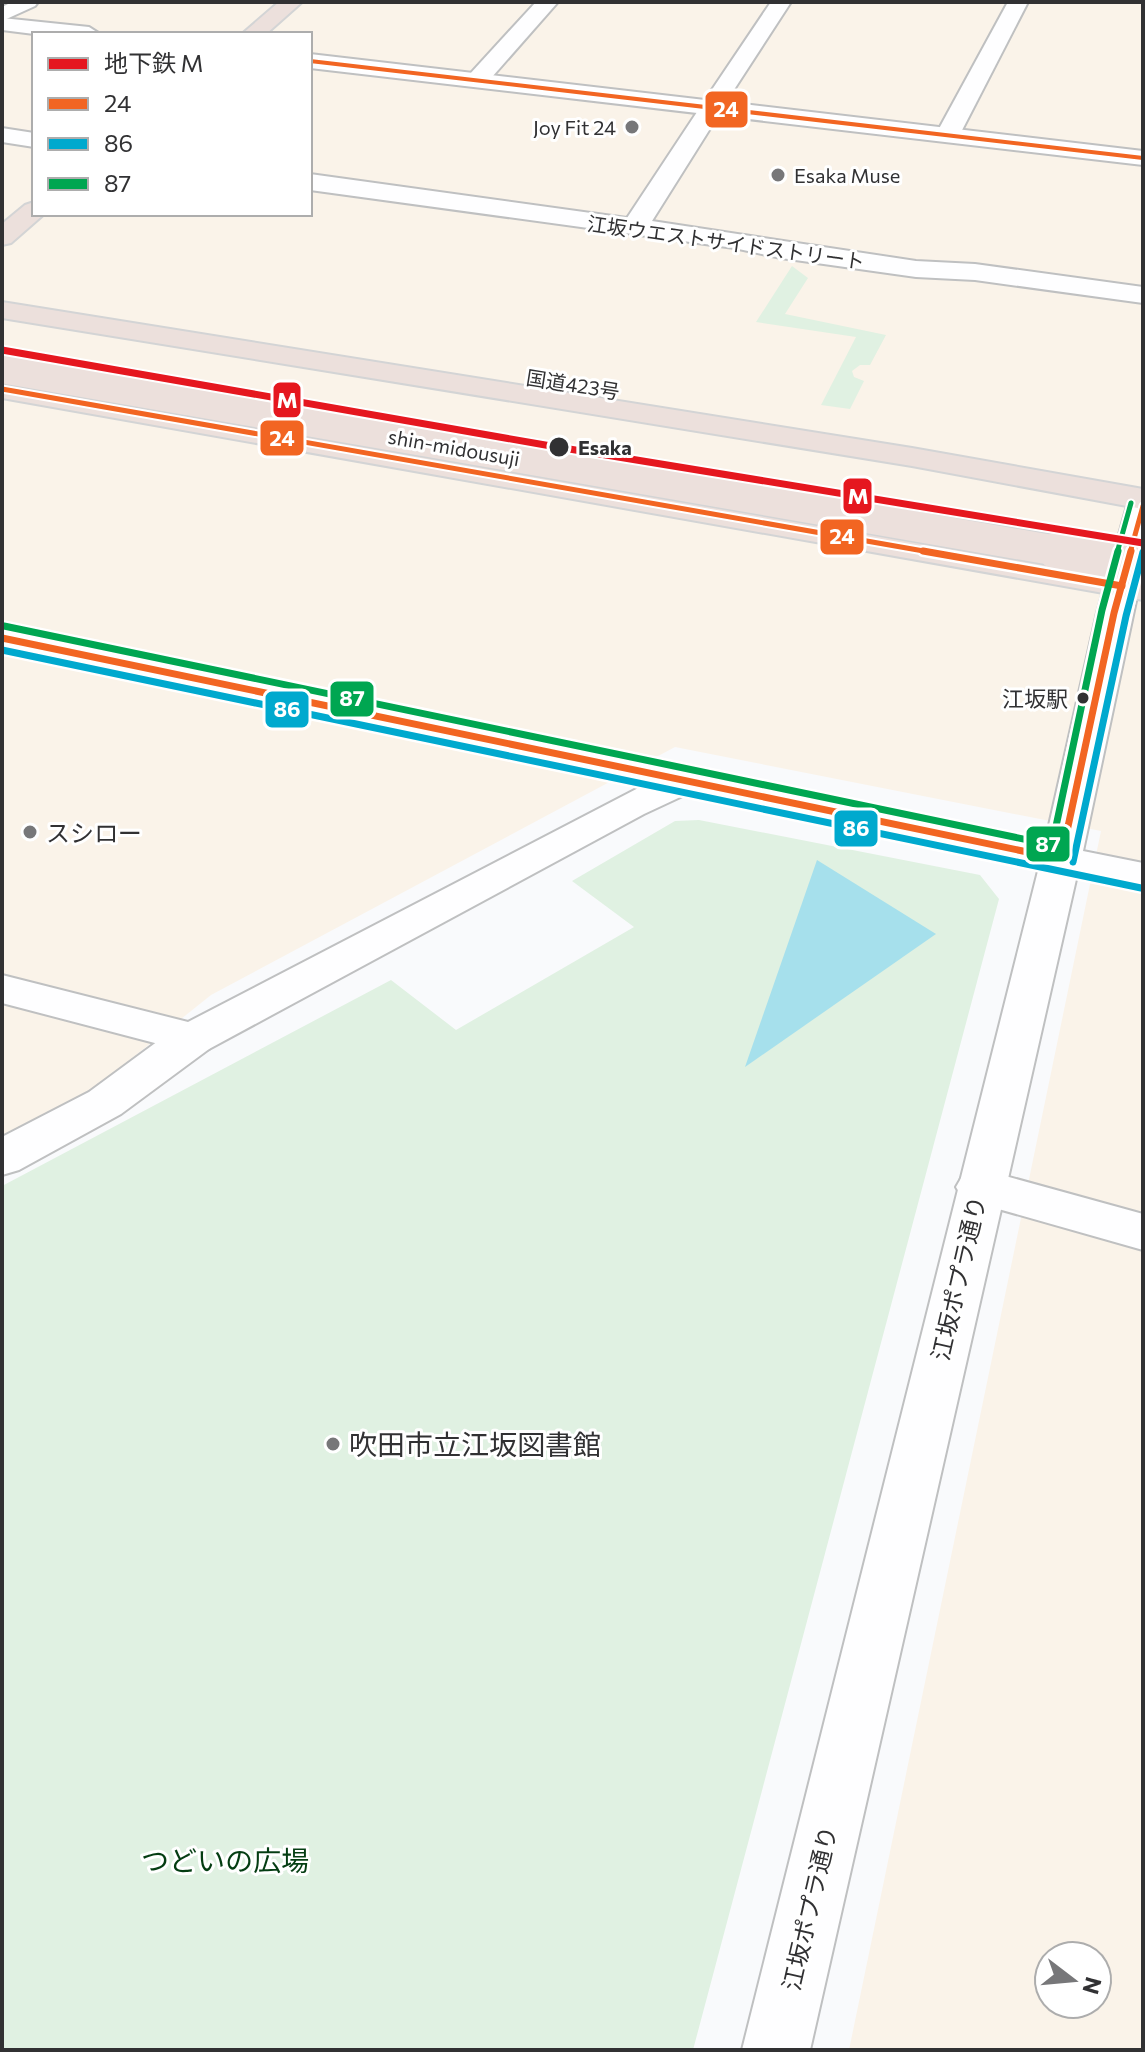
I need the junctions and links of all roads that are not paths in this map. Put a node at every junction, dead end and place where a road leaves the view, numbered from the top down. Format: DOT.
graph roads {
  1 [pos="28,2"];
  2 [pos="292,2"];
  3 [pos="548,2"];
  4 [pos="781,2"];
  5 [pos="1018,2"];
  6 [pos="2,15"];
  7 [pos="2,24"];
  8 [pos="72,32"];
  9 [pos="255,32"];
  10 [pos="312,61"];
  11 [pos="477,80"];
  12 [pos="711,108"];
  13 [pos="2,135"];
  14 [pos="947,136"];
  15 [pos="32,140"];
  16 [pos="1143,158"];
  17 [pos="312,182"];
  18 [pos="32,212"];
  19 [pos="638,226"];
  20 [pos="2,237"];
  21 [pos="2,292"];
  22 [pos="1143,295"];
  23 [pos="2,310"];
  24 [pos="2,359"];
  25 [pos="2,368"];
  26 [pos="2,389"];
  27 [pos="134,413"];
  28 [pos="1143,478"];
  29 [pos="1143,499"];
  30 [pos="1143,506"];
  31 [pos="1136,580"];
  32 [pos="2,638"];
  33 [pos="684,781"];
  34 [pos="1061,859"];
  35 [pos="1143,876"];
  36 [pos="2,989"];
  37 [pos="193,1038"];
  38 [pos="2,1158"];
  39 [pos="980,1187"];
  40 [pos="1143,1232"];
  41 [pos="776,2050"];
  1 -- 6 [label="street"];
  2 -- 9 [label="highway"];
  3 -- 11 [label="street"];
  4 -- 12 [label="street"];
  5 -- 14 [label="street"];
  7 -- 8 [label="street"];
  10 -- 11 [label="street"];
  11 -- 12 [label="street"];
  12 -- 14 [label="street"];
  12 -- 19 [label="street"];
  13 -- 15 [label="street"];
  14 -- 16 [label="street"];
  17 -- 19 [label="street, 江坂ウエストサイドストリート"];
  18 -- 20 [label="highway"];
  19 -- 22 [label="street, 江坂ウエストサイドストリート"];
  21 -- 28 [label="highway, 国道423号"];
  23 -- 29 [label="highway"];
  24 -- 27 [label="street"];
  25 -- 31 [label="highway, shin-midousuji, bridge"];
  26 -- 27 [label="highway"];
  27 -- 31 [label="highway"];
  30 -- 31 [label="street, 江坂ポプラ通り"];
  31 -- 34 [label="street, 江坂ポプラ通り"];
  32 -- 33 [label="street"];
  33 -- 34 [label="street"];
  33 -- 37 [label="street"];
  34 -- 35 [label="street"];
  34 -- 39 [label="street, 江坂ポプラ通り"];
  36 -- 37 [label="street"];
  37 -- 38 [label="street"];
  39 -- 40 [label="street"];
  39 -- 41 [label="street, 江坂ポプラ通り"];
}
